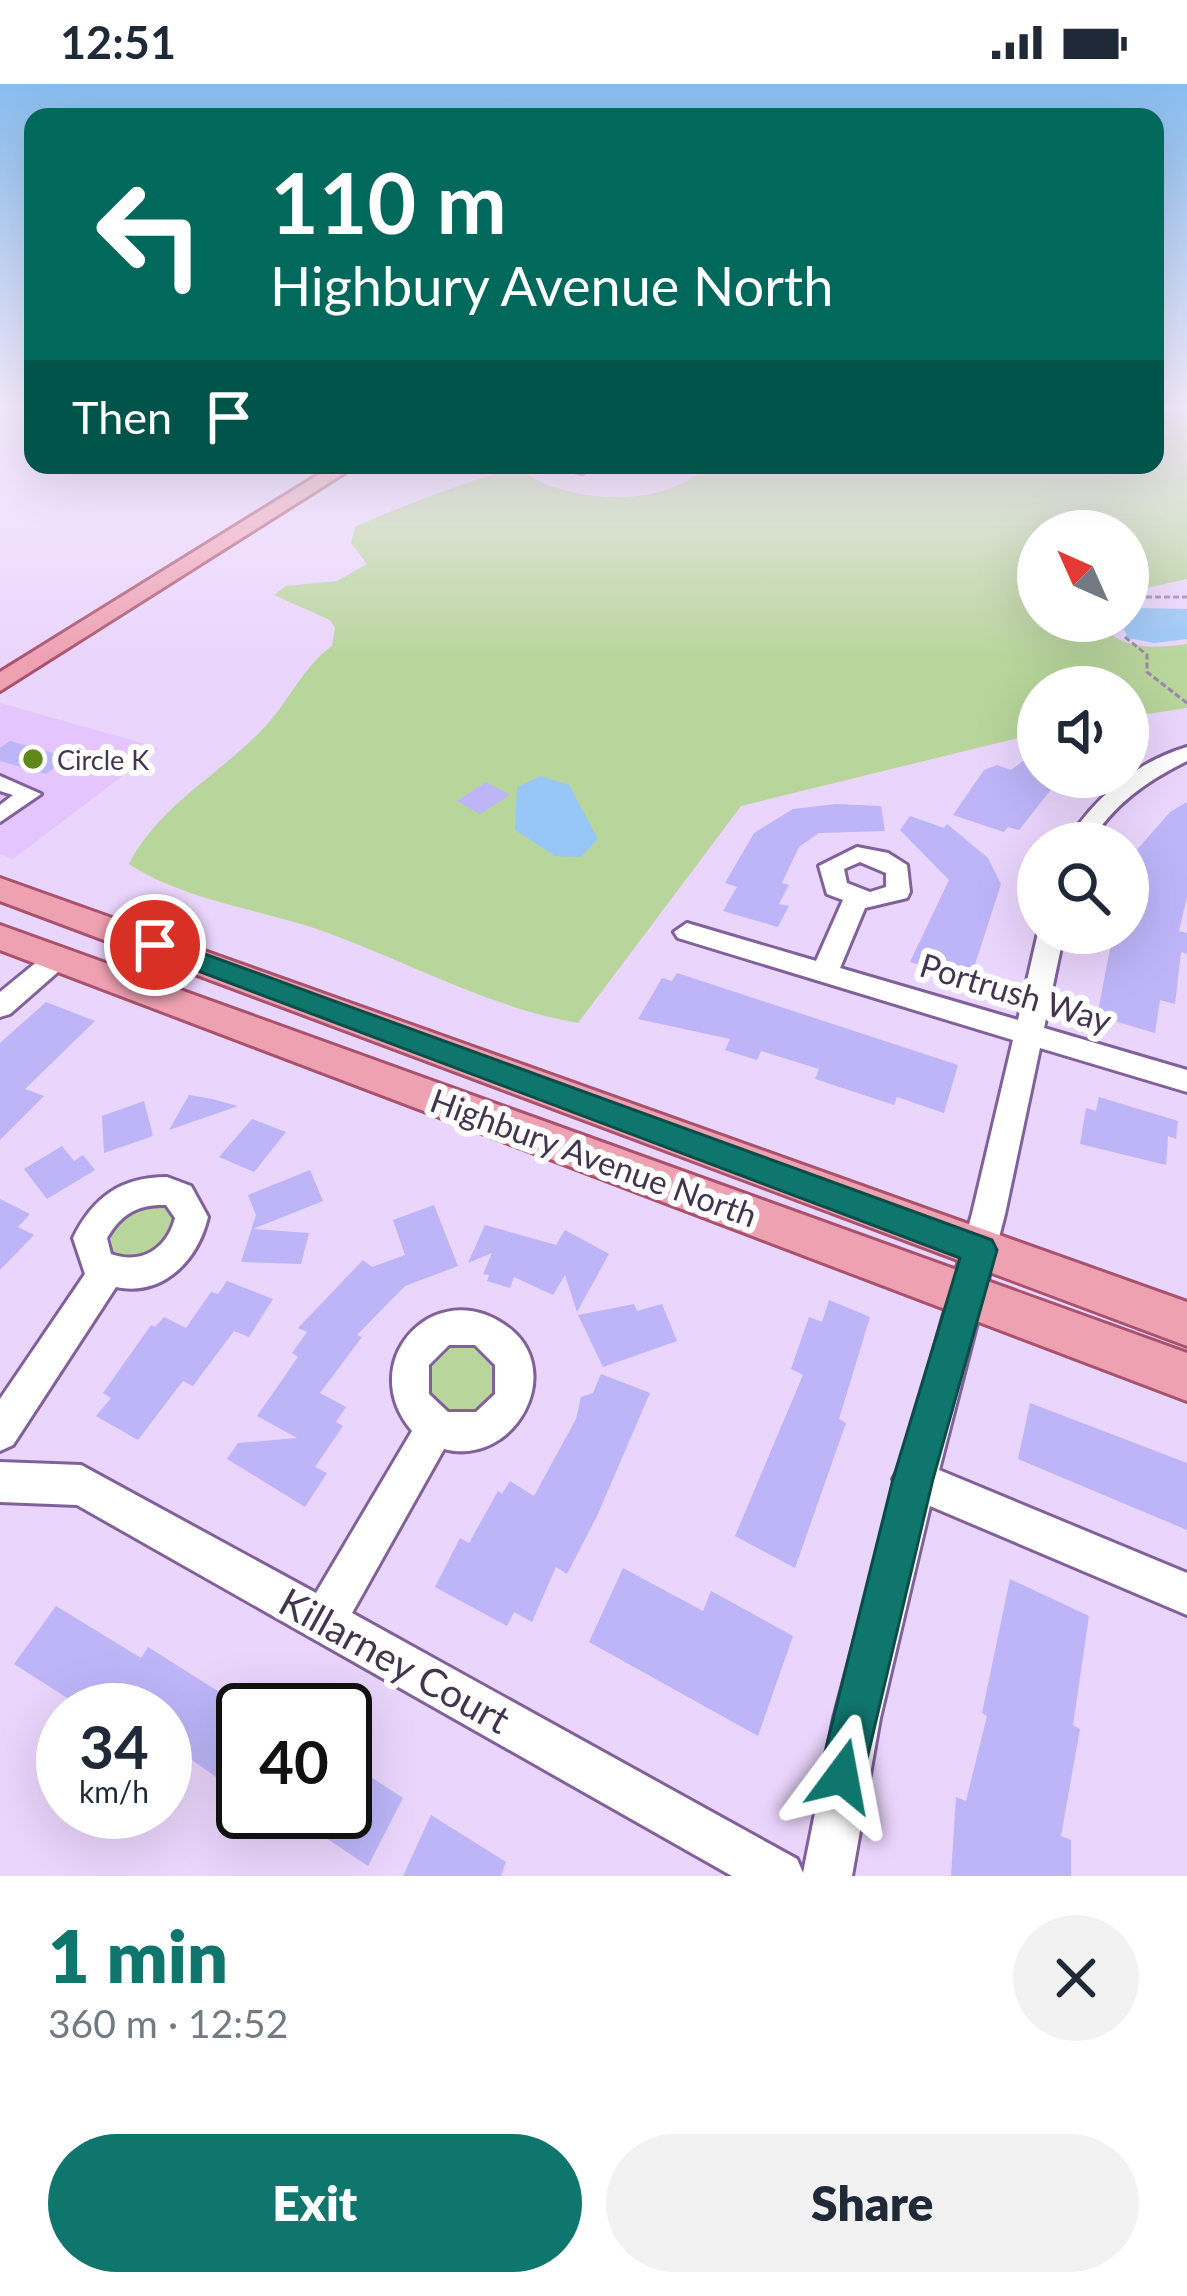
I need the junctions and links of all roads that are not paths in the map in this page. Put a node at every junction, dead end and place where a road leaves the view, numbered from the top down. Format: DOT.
graph roads {
  1 [pos="301,494"];
  2 [pos="0,683"];
  3 [pos="1187,753"];
  4 [pos="4,788"];
  5 [pos="0,814"];
  6 [pos="1090,822"];
  7 [pos="0,889"];
  8 [pos="856,899"];
  9 [pos="687,932"];
  10 [pos="0,938"];
  11 [pos="1047,954"];
  12 [pos="58,958"];
  13 [pos="825,971"];
  14 [pos="0,1007"];
  15 [pos="1028,1034"];
  16 [pos="1187,1081"];
  17 [pos="107,1271"];
  18 [pos="974,1272"];
  19 [pos="1187,1324"];
  20 [pos="1187,1377"];
  21 [pos="435,1428"];
  22 [pos="0,1432"];
  23 [pos="913,1479"];
  24 [pos="0,1482"];
  25 [pos="1187,1594"];
  26 [pos="324,1620"];
  27 [pos="780,1876"];
  28 [pos="827,1876"];
  1 -- 2 [label="main road"];
  3 -- 6 [label="street"];
  4 -- 5 [label="street"];
  7 -- 18 [label="main road, Highbury Avenue North"];
  8 -- 13 [label="street"];
  9 -- 13 [label="street, Portrush Way"];
  10 -- 12 [label="main road, Highbury Avenue North"];
  11 -- 15 [label="street"];
  12 -- 14 [label="street"];
  12 -- 18 [label="main road, Highbury Avenue North"];
  13 -- 15 [label="street, Portrush Way"];
  15 -- 16 [label="street, Portrush Way"];
  15 -- 18 [label="street"];
  17 -- 22 [label="street"];
  18 -- 19 [label="main road, Highbury Avenue North"];
  18 -- 20 [label="main road, Highbury Avenue North"];
  18 -- 23 [label="street"];
  21 -- 26 [label="street"];
  23 -- 25 [label="street"];
  23 -- 28 [label="street"];
  24 -- 26 [label="street, Killarney Court"];
  26 -- 27 [label="street, Killarney Court"];
}
